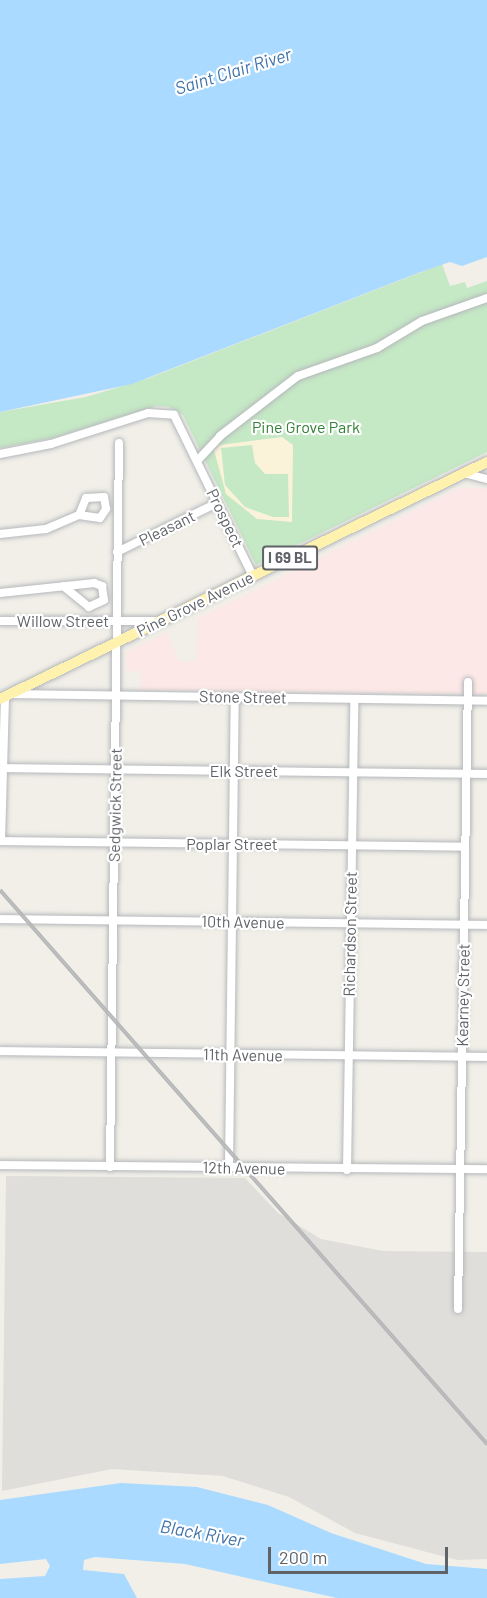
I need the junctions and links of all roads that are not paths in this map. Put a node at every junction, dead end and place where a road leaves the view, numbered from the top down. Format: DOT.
graph roads {
  1 [pos="487,298"];
  2 [pos="119,443"];
  3 [pos="0,454"];
  4 [pos="198,460"];
  5 [pos="487,462"];
  6 [pos="464,473"];
  7 [pos="487,479"];
  8 [pos="218,503"];
  9 [pos="79,515"];
  10 [pos="0,534"];
  11 [pos="117,552"];
  12 [pos="253,576"];
  13 [pos="63,586"];
  14 [pos="0,593"];
  15 [pos="0,621"];
  16 [pos="116,621"];
  17 [pos="161,621"];
  18 [pos="117,643"];
  19 [pos="468,682"];
  20 [pos="4,696"];
  21 [pos="117,696"];
  22 [pos="235,697"];
  23 [pos="354,699"];
  24 [pos="468,701"];
  25 [pos="487,701"];
  26 [pos="1,768"];
  27 [pos="115,770"];
  28 [pos="234,771"];
  29 [pos="352,772"];
  30 [pos="466,774"];
  31 [pos="487,774"];
  32 [pos="0,841"];
  33 [pos="114,843"];
  34 [pos="233,845"];
  35 [pos="351,846"];
  36 [pos="465,847"];
  37 [pos="0,919"];
  38 [pos="112,920"];
  39 [pos="232,923"];
  40 [pos="350,924"];
  41 [pos="464,925"];
  42 [pos="487,926"];
  43 [pos="0,1051"];
  44 [pos="111,1052"];
  45 [pos="230,1054"];
  46 [pos="348,1056"];
  47 [pos="463,1057"];
  48 [pos="487,1057"];
  49 [pos="0,1165"];
  50 [pos="110,1167"];
  51 [pos="229,1167"];
  52 [pos="487,1169"];
  53 [pos="347,1170"];
  54 [pos="461,1171"];
  55 [pos="459,1309"];
  1 -- 4 [label="street"];
  2 -- 11 [label="street, Sedgwick Street"];
  3 -- 4 [label="street, Prospect"];
  4 -- 8 [label="street, Prospect"];
  5 -- 6 [label="main road, Pine Grove Avenue / I 69 BL"];
  6 -- 7 [label="street"];
  6 -- 12 [label="main road, Pine Grove Avenue / I 69 BL"];
  8 -- 11 [label="street, Pleasant"];
  8 -- 12 [label="street, Prospect"];
  9 -- 10 [label="street"];
  11 -- 16 [label="street, Sedgwick Street"];
  12 -- 17 [label="main road, Pine Grove Avenue / I 69 BL"];
  13 -- 13 [label="street"];
  13 -- 14 [label="street"];
  15 -- 16 [label="street, Willow Street"];
  16 -- 17 [label="street, Willow Street"];
  16 -- 18 [label="street, Sedgwick Street"];
  17 -- 18 [label="main road, Pine Grove Avenue / I 69 BL"];
  18 -- 20 [label="main road, Pine Grove Avenue / I 69 BL"];
  18 -- 21 [label="street, Sedgwick Street"];
  19 -- 24 [label="street, Kearney Street"];
  20 -- 21 [label="street, Stone Street"];
  20 -- 26 [label="street"];
  21 -- 22 [label="street, Stone Street"];
  21 -- 27 [label="street, Sedgwick Street"];
  22 -- 23 [label="street, Stone Street"];
  22 -- 28 [label="street"];
  23 -- 24 [label="street, Stone Street"];
  23 -- 29 [label="street, Richardson Street"];
  24 -- 25 [label="street, Stone Street"];
  24 -- 30 [label="street, Kearney Street"];
  26 -- 27 [label="street, Elk Street"];
  26 -- 32 [label="street"];
  27 -- 28 [label="street, Elk Street"];
  27 -- 33 [label="street, Sedgwick Street"];
  28 -- 29 [label="street, Elk Street"];
  28 -- 34 [label="street"];
  29 -- 30 [label="street, Elk Street"];
  29 -- 35 [label="street, Richardson Street"];
  30 -- 31 [label="street, Elk Street"];
  30 -- 36 [label="street, Kearney Street"];
  32 -- 33 [label="street, Poplar Street"];
  33 -- 34 [label="street, Poplar Street"];
  33 -- 38 [label="street, Sedgwick Street"];
  34 -- 35 [label="street, Poplar Street"];
  34 -- 39 [label="street"];
  35 -- 36 [label="street, Poplar Street"];
  35 -- 40 [label="street, Richardson Street"];
  36 -- 41 [label="street, Kearney Street"];
  37 -- 38 [label="street, 10th Avenue"];
  38 -- 39 [label="street, 10th Avenue"];
  38 -- 44 [label="street, Sedgwick Street"];
  39 -- 40 [label="street, 10th Avenue"];
  39 -- 45 [label="street"];
  40 -- 41 [label="street, 10th Avenue"];
  40 -- 46 [label="street, Richardson Street"];
  41 -- 42 [label="street, 10th Avenue"];
  41 -- 47 [label="street, Kearney Street"];
  43 -- 44 [label="street, 11th Avenue"];
  44 -- 45 [label="street, 11th Avenue"];
  44 -- 50 [label="street, Sedgwick Street"];
  45 -- 46 [label="street, 11th Avenue"];
  45 -- 51 [label="street"];
  46 -- 47 [label="street, 11th Avenue"];
  46 -- 53 [label="street, Richardson Street"];
  47 -- 48 [label="street, 11th Avenue"];
  47 -- 54 [label="street, Kearney Street"];
  49 -- 50 [label="street, 12th Avenue"];
  50 -- 51 [label="street, 12th Avenue"];
  51 -- 53 [label="street, 12th Avenue"];
  52 -- 54 [label="street, 12th Avenue"];
  53 -- 54 [label="street, 12th Avenue"];
  54 -- 55 [label="street, Kearney Street"];
}
